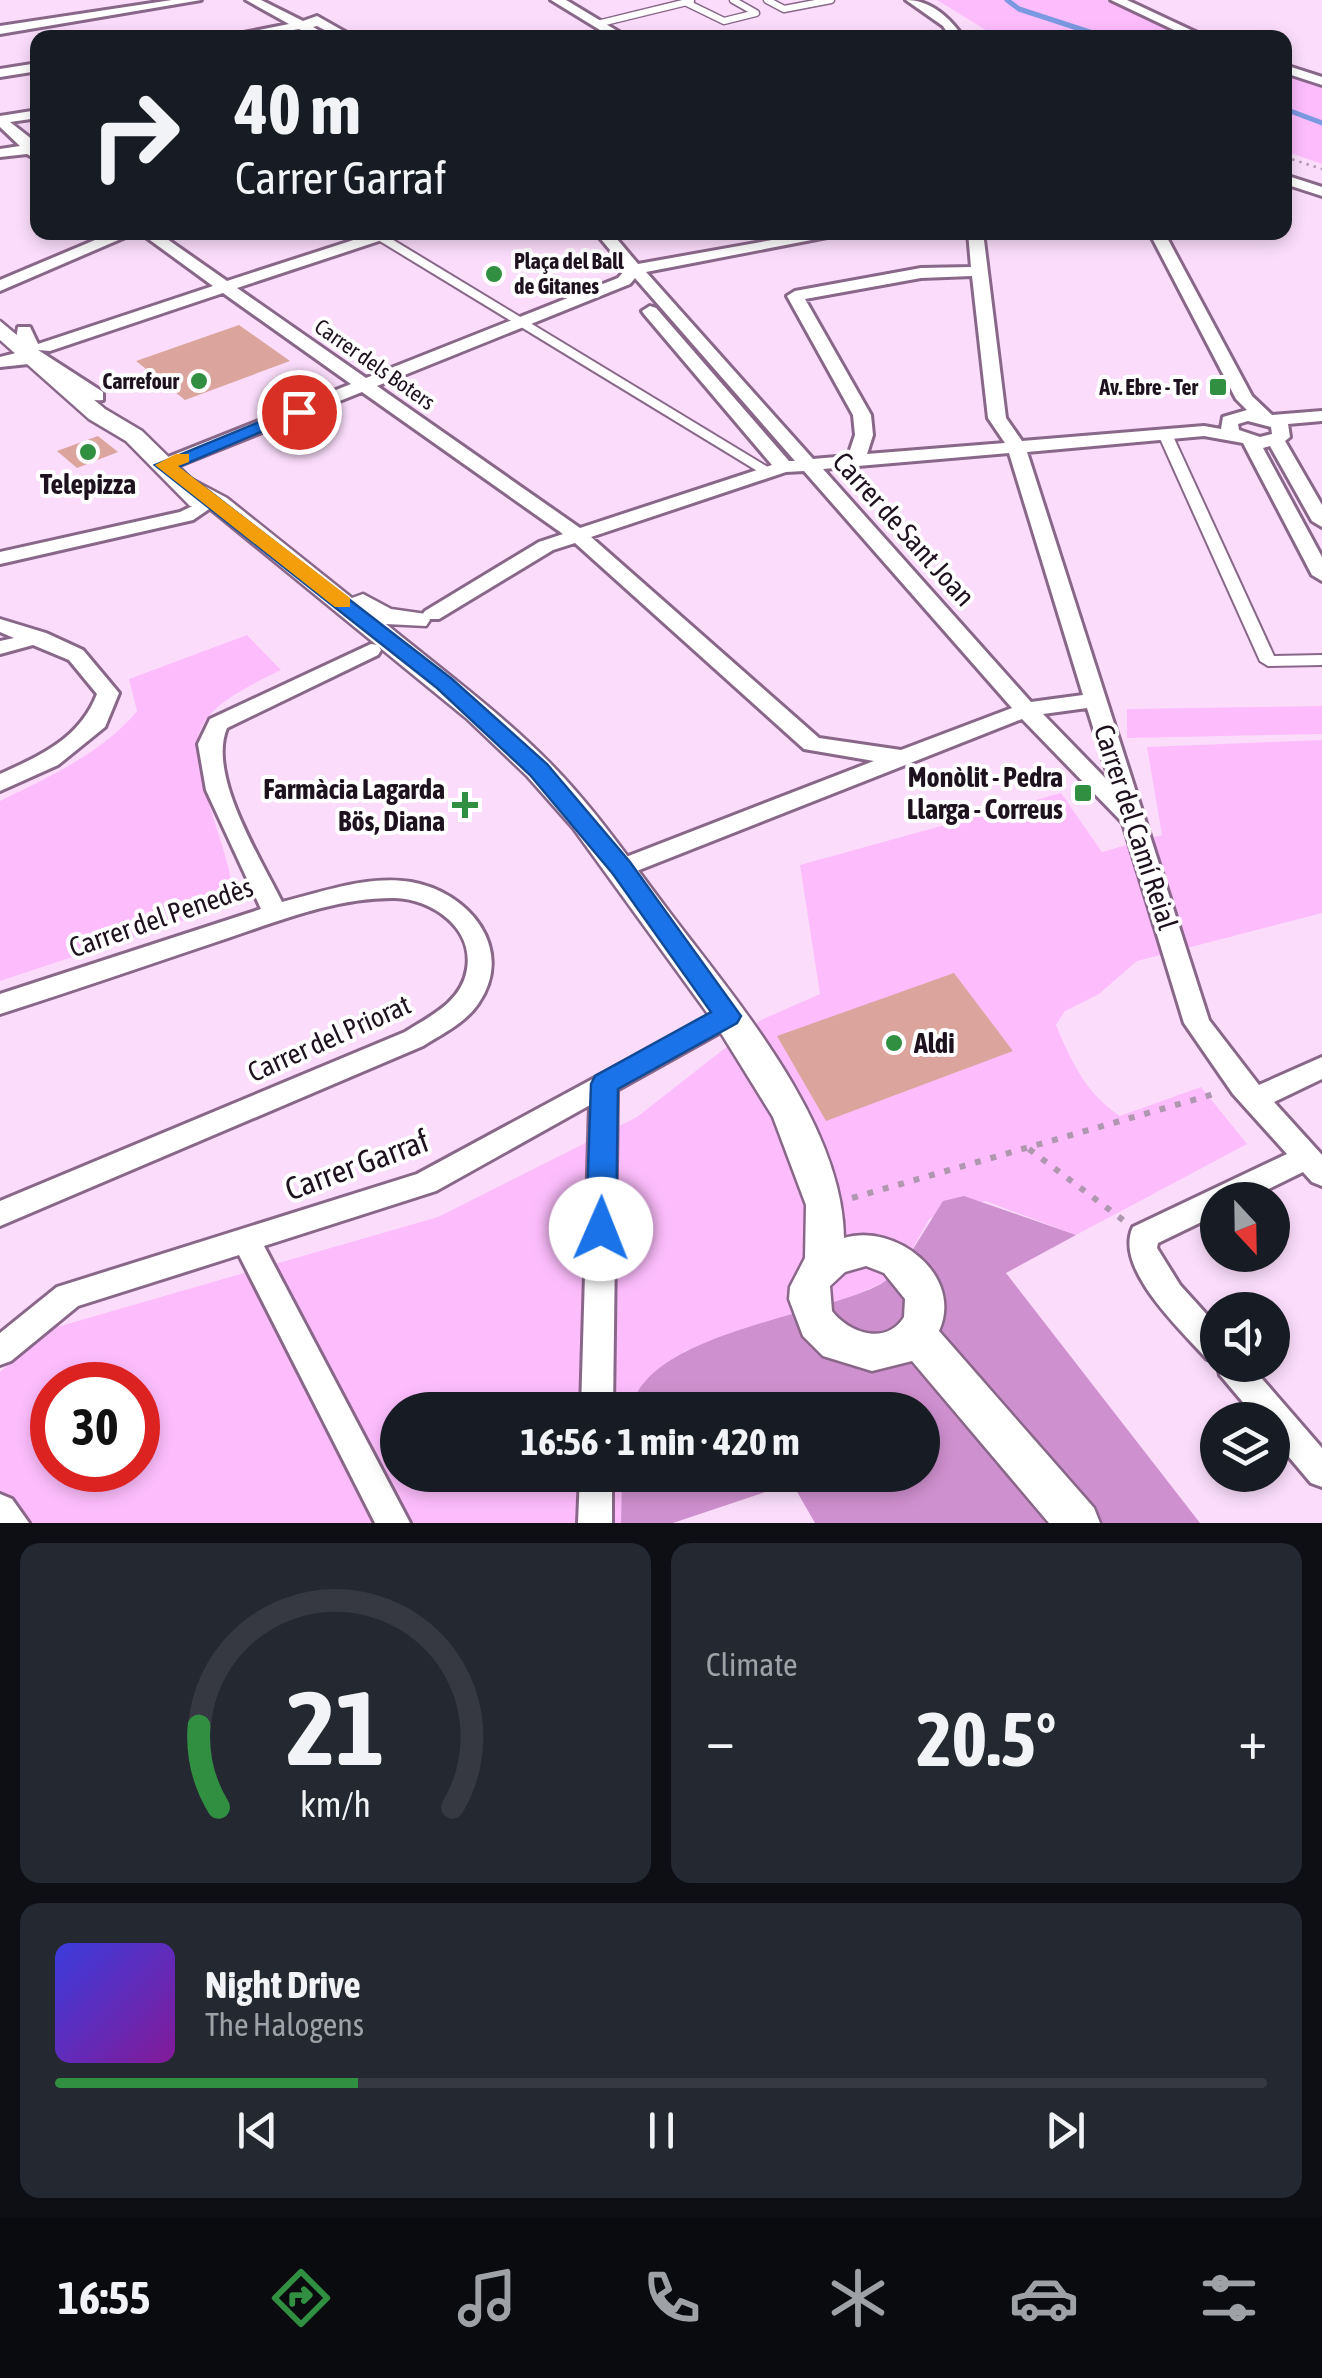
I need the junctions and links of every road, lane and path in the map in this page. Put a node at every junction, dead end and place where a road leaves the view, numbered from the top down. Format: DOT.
graph roads {
  1 [pos="195,0"];
  2 [pos="252,0"];
  3 [pos="276,0"];
  4 [pos="557,0"];
  5 [pos="695,0"];
  6 [pos="733,0"];
  7 [pos="767,0"];
  8 [pos="832,0"];
  9 [pos="912,0"];
  10 [pos="1116,0"];
  11 [pos="685,2"];
  12 [pos="320,22"];
  13 [pos="597,24"];
  14 [pos="302,25"];
  15 [pos="0,30"];
  16 [pos="272,30"];
  17 [pos="311,30"];
  18 [pos="335,30"];
  19 [pos="608,30"];
  20 [pos="952,30"];
  21 [pos="1184,30"];
  22 [pos="30,68"];
  23 [pos="1292,71"];
  24 [pos="0,73"];
  25 [pos="1322,81"];
  26 [pos="30,115"];
  27 [pos="0,120"];
  28 [pos="30,147"];
  29 [pos="30,151"];
  30 [pos="0,153"];
  31 [pos="1292,159"];
  32 [pos="1322,169"];
  33 [pos="1292,181"];
  34 [pos="1322,192"];
  35 [pos="111,240"];
  36 [pos="157,240"];
  37 [pos="360,240"];
  38 [pos="382,240"];
  39 [pos="592,240"];
  40 [pos="607,240"];
  41 [pos="765,240"];
  42 [pos="975,240"];
  43 [pos="1160,240"];
  44 [pos="979,271"];
  45 [pos="629,275"];
  46 [pos="0,286"];
  47 [pos="226,288"];
  48 [pos="0,309"];
  49 [pos="520,323"];
  50 [pos="0,328"];
  51 [pos="32,343"];
  52 [pos="0,362"];
  53 [pos="366,385"];
  54 [pos="1322,416"];
  55 [pos="1240,423"];
  56 [pos="1278,426"];
  57 [pos="1166,434"];
  58 [pos="134,436"];
  59 [pos="1016,444"];
  60 [pos="856,459"];
  61 [pos="164,465"];
  62 [pos="786,467"];
  63 [pos="194,496"];
  64 [pos="1322,521"];
  65 [pos="576,534"];
  66 [pos="284,556"];
  67 [pos="0,558"];
  68 [pos="1322,575"];
  69 [pos="332,594"];
  70 [pos="424,617"];
  71 [pos="0,625"];
  72 [pos="39,638"];
  73 [pos="380,644"];
  74 [pos="0,648"];
  75 [pos="414,660"];
  76 [pos="1322,660"];
  77 [pos="1095,700"];
  78 [pos="1026,710"];
  79 [pos="898,757"];
  80 [pos="0,783"];
  81 [pos="553,789"];
  82 [pos="1134,823"];
  83 [pos="621,868"];
  84 [pos="275,913"];
  85 [pos="0,1004"];
  86 [pos="728,1016"];
  87 [pos="1322,1067"];
  88 [pos="604,1084"];
  89 [pos="1249,1093"];
  90 [pos="1029,1149"];
  91 [pos="1314,1166"];
  92 [pos="1269,1182"];
  93 [pos="1200,1209"];
  94 [pos="826,1212"];
  95 [pos="0,1214"];
  96 [pos="1143,1236"];
  97 [pos="246,1240"];
  98 [pos="867,1250"];
  99 [pos="825,1262"];
  100 [pos="1200,1328"];
  101 [pos="0,1351"];
  102 [pos="914,1352"];
  103 [pos="1245,1382"];
  104 [pos="597,1392"];
  105 [pos="1322,1472"];
  106 [pos="596,1492"];
  107 [pos="0,1510"];
  108 [pos="12,1523"];
  109 [pos="393,1523"];
  110 [pos="595,1523"];
  111 [pos="1078,1523"];
  1 -- 15 [label="street"];
  2 -- 14 [label="street"];
  3 -- 12 [label="street"];
  4 -- 13 [label="street"];
  5 -- 11 [label="lane"];
  6 -- 11 [label="lane"];
  7 -- 8 [label="lane"];
  9 -- 20 [label="street"];
  10 -- 21 [label="street"];
  11 -- 13 [label="lane"];
  12 -- 14 [label="street"];
  12 -- 18 [label="street"];
  13 -- 19 [label="street"];
  14 -- 16 [label="street"];
  14 -- 17 [label="street"];
  22 -- 24 [label="street"];
  23 -- 25 [label="street"];
  26 -- 27 [label="street"];
  27 -- 28 [label="street"];
  29 -- 30 [label="street"];
  31 -- 32 [label="path"];
  33 -- 34 [label="street"];
  35 -- 46 [label="street"];
  36 -- 47 [label="street, Carrer dels Boters"];
  37 -- 47 [label="street"];
  38 -- 49 [label="street"];
  39 -- 45 [label="street, Carrer de Sant Joan"];
  40 -- 45 [label="street, Carrer de Sant Joan"];
  41 -- 45 [label="street"];
  42 -- 44 [label="street, Carrer del Camí Reial"];
  43 -- 55 [label="street"];
  44 -- 59 [label="street, Carrer del Camí Reial"];
  44 -- 60 [label="street"];
  45 -- 49 [label="street"];
  45 -- 62 [label="street, Carrer de Sant Joan"];
  47 -- 51 [label="street"];
  47 -- 53 [label="street, Carrer dels Boters"];
  48 -- 51 [label="street"];
  49 -- 53 [label="street"];
  49 -- 62 [label="street"];
  50 -- 51 [label="street"];
  51 -- 52 [label="street"];
  51 -- 58 [label="street"];
  51 -- 58 [label="street"];
  53 -- 61 [label="street"];
  53 -- 65 [label="street, Carrer dels Boters"];
  54 -- 56 [label="street"];
  55 -- 56 [label="street"];
  55 -- 56 [label="street"];
  55 -- 57 [label="street"];
  55 -- 68 [label="street"];
  56 -- 64 [label="street"];
  57 -- 59 [label="street"];
  57 -- 76 [label="street"];
  58 -- 61 [label="street"];
  59 -- 60 [label="street"];
  59 -- 77 [label="street, Carrer del Camí Reial"];
  60 -- 62 [label="street"];
  61 -- 63 [label="street"];
  62 -- 65 [label="street"];
  62 -- 78 [label="street, Carrer de Sant Joan"];
  63 -- 66 [label="street"];
  63 -- 67 [label="street"];
  63 -- 73 [label="street"];
  65 -- 70 [label="street"];
  65 -- 79 [label="street, Carrer dels Boters"];
  66 -- 69 [label="street"];
  66 -- 73 [label="street"];
  69 -- 70 [label="street"];
  69 -- 73 [label="street"];
  70 -- 73 [label="street"];
  70 -- 75 [label="street"];
  71 -- 72 [label="street"];
  72 -- 74 [label="street"];
  72 -- 80 [label="street"];
  73 -- 75 [label="street"];
  73 -- 81 [label="street"];
  73 -- 84 [label="street, Carrer del Penedès"];
  75 -- 81 [label="street"];
  77 -- 78 [label="street"];
  77 -- 82 [label="street, Carrer del Camí Reial"];
  78 -- 79 [label="street"];
  78 -- 82 [label="street, Carrer de Sant Joan"];
  79 -- 83 [label="street"];
  81 -- 83 [label="street"];
  82 -- 89 [label="street, Carrer del Camí Reial"];
  83 -- 86 [label="street"];
  84 -- 85 [label="street, Carrer del Penedès"];
  84 -- 95 [label="street, Carrer del Priorat"];
  86 -- 88 [label="street, Carrer Garraf"];
  86 -- 94 [label="street"];
  87 -- 89 [label="street"];
  88 -- 97 [label="street, Carrer Garraf"];
  88 -- 104 [label="street"];
  89 -- 90 [label="path"];
  89 -- 91 [label="street, Carrer del Camí Reial"];
  90 -- 94 [label="path"];
  90 -- 96 [label="path"];
  91 -- 92 [label="street"];
  93 -- 96 [label="street"];
  94 -- 98 [label="street"];
  94 -- 99 [label="street"];
  96 -- 100 [label="street"];
  97 -- 101 [label="street, Carrer Garraf"];
  97 -- 109 [label="street"];
  98 -- 99 [label="street"];
  98 -- 102 [label="street"];
  99 -- 102 [label="street"];
  102 -- 111 [label="street"];
  103 -- 105 [label="street"];
  106 -- 110 [label="street"];
  107 -- 108 [label="street"];
}
